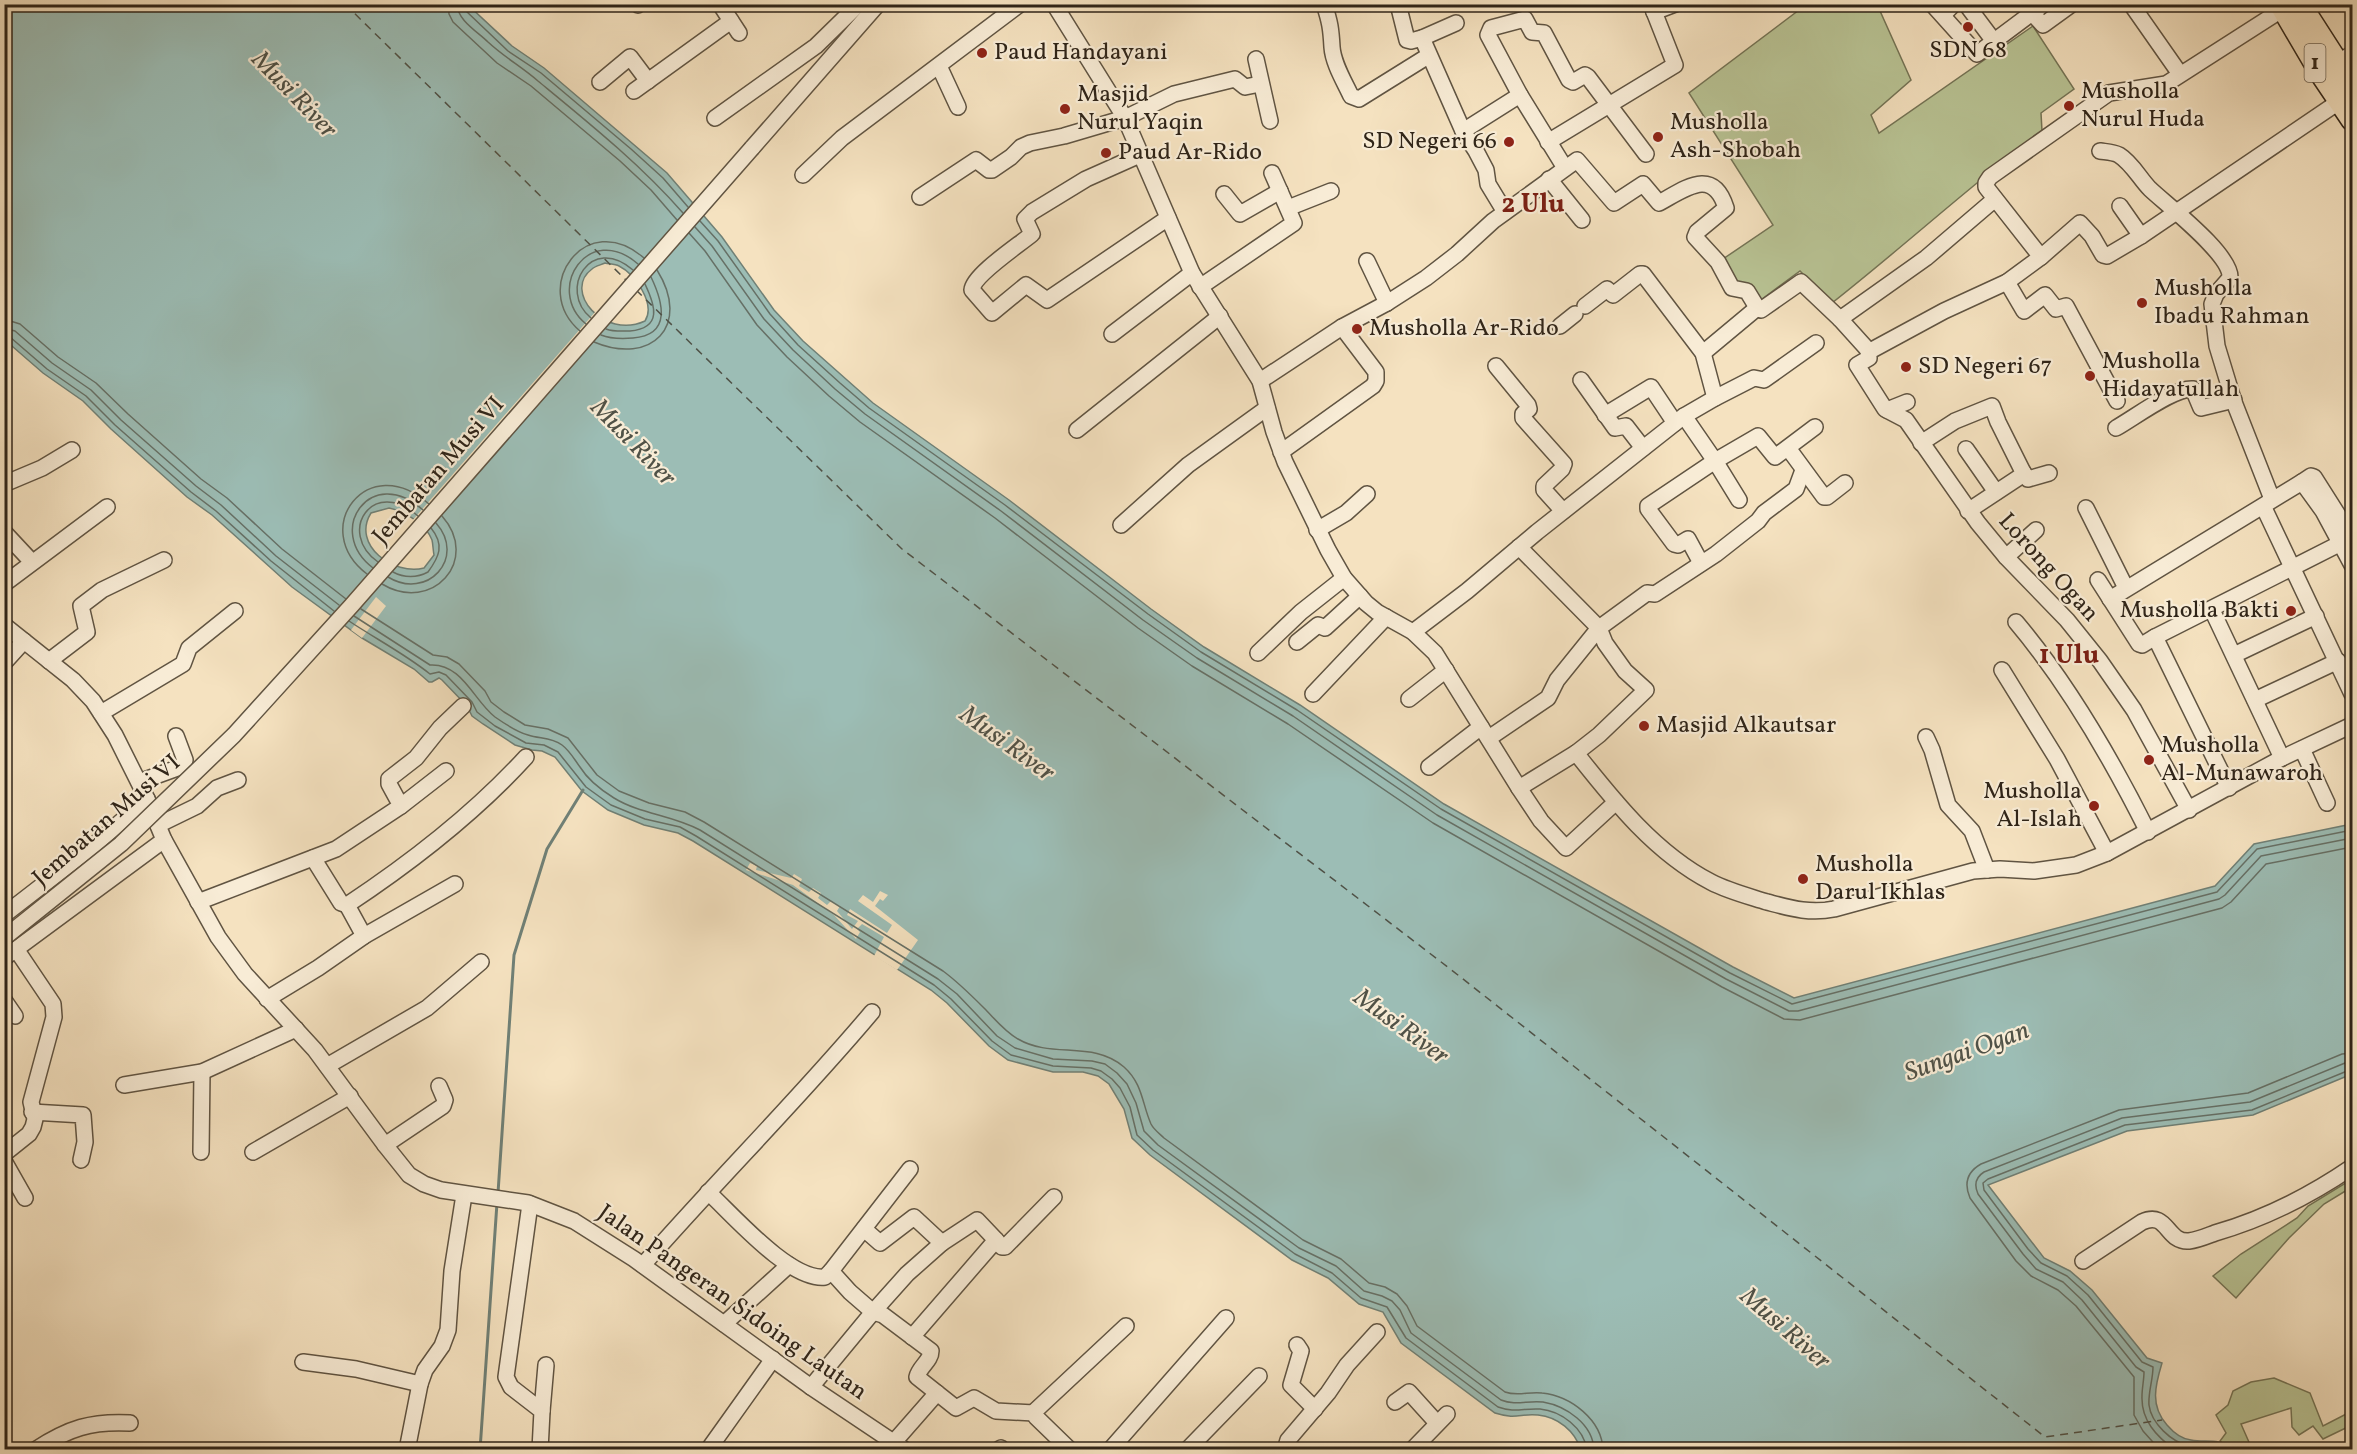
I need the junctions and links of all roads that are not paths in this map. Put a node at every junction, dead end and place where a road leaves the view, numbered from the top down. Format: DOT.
graph roads {
  1 [pos="720,4"];
  2 [pos="859,4"];
  3 [pos="878,4"];
  4 [pos="1020,4"];
  5 [pos="1054,4"];
  6 [pos="1324,4"];
  7 [pos="1398,4"];
  8 [pos="1675,4"];
  9 [pos="1966,4"];
  10 [pos="2072,4"];
  11 [pos="2131,4"];
  12 [pos="2288,6"];
  13 [pos="1653,8"];
  14 [pos="1943,8"];
  15 [pos="2038,9"];
  16 [pos="1456,23"];
  17 [pos="1422,38"];
  18 [pos="1994,40"];
  19 [pos="1428,56"];
  20 [pos="2345,58"];
  21 [pos="1256,59"];
  22 [pos="939,66"];
  23 [pos="2180,74"];
  24 [pos="648,81"];
  25 [pos="600,82"];
  26 [pos="1260,84"];
  27 [pos="634,91"];
  28 [pos="2346,93"];
  29 [pos="1520,95"];
  30 [pos="1608,106"];
  31 [pos="958,107"];
  32 [pos="715,118"];
  33 [pos="1125,118"];
  34 [pos="2352,120"];
  35 [pos="1270,121"];
  36 [pos="1463,131"];
  37 [pos="1548,142"];
  38 [pos="2100,152"];
  39 [pos="1142,154"];
  40 [pos="1646,154"];
  41 [pos="1565,168"];
  42 [pos="1272,173"];
  43 [pos="803,175"];
  44 [pos="1549,179"];
  45 [pos="1280,191"];
  46 [pos="1331,191"];
  47 [pos="1224,194"];
  48 [pos="920,197"];
  49 [pos="1995,199"];
  50 [pos="2120,206"];
  51 [pos="1288,208"];
  52 [pos="1505,212"];
  53 [pos="2175,213"];
  54 [pos="1168,218"];
  55 [pos="1582,220"];
  56 [pos="2140,236"];
  57 [pos="2041,257"];
  58 [pos="1367,261"];
  59 [pos="1192,273"];
  60 [pos="2007,282"];
  61 [pos="1203,291"];
  62 [pos="1387,303"];
  63 [pos="1757,308"];
  64 [pos="1219,315"];
  65 [pos="1840,319"];
  66 [pos="1560,326"];
  67 [pos="1342,327"];
  68 [pos="1112,334"];
  69 [pos="1816,343"];
  70 [pos="1868,350"];
  71 [pos="1703,353"];
  72 [pos="1496,366"];
  73 [pos="1581,380"];
  74 [pos="1260,381"];
  75 [pos="1715,398"];
  76 [pos="2234,400"];
  77 [pos="2117,401"];
  78 [pos="1907,402"];
  79 [pos="1267,408"];
  80 [pos="1887,410"];
  81 [pos="1605,415"];
  82 [pos="1680,420"];
  83 [pos="1815,427"];
  84 [pos="2116,428"];
  85 [pos="1077,430"];
  86 [pos="1921,442"];
  87 [pos="1642,448"];
  88 [pos="1788,448"];
  89 [pos="1966,449"];
  90 [pos="72,450"];
  91 [pos="1283,457"];
  92 [pos="1713,458"];
  93 [pos="1803,470"];
  94 [pos="2023,472"];
  95 [pos="2049,472"];
  96 [pos="1845,483"];
  97 [pos="4,484"];
  98 [pos="1996,492"];
  99 [pos="1367,494"];
  100 [pos="1739,500"];
  101 [pos="2269,504"];
  102 [pos="107,507"];
  103 [pos="2086,507"];
  104 [pos="1563,511"];
  105 [pos="1968,511"];
  106 [pos="1121,525"];
  107 [pos="1317,530"];
  108 [pos="2036,530"];
  109 [pos="4,532"];
  110 [pos="2347,540"];
  111 [pos="1519,547"];
  112 [pos="2006,557"];
  113 [pos="164,560"];
  114 [pos="32,562"];
  115 [pos="1701,563"];
  116 [pos="2352,565"];
  117 [pos="2293,569"];
  118 [pos="1344,578"];
  119 [pos="2098,580"];
  120 [pos="4,584"];
  121 [pos="2126,588"];
  122 [pos="1360,596"];
  123 [pos="2110,599"];
  124 [pos="2212,610"];
  125 [pos="235,611"];
  126 [pos="2316,616"];
  127 [pos="1386,617"];
  128 [pos="2016,622"];
  129 [pos="4,625"];
  130 [pos="1599,628"];
  131 [pos="1414,633"];
  132 [pos="2155,637"];
  133 [pos="24,641"];
  134 [pos="1297,642"];
  135 [pos="1258,653"];
  136 [pos="2234,655"];
  137 [pos="49,661"];
  138 [pos="2338,661"];
  139 [pos="4,663"];
  140 [pos="1446,670"];
  141 [pos="2002,670"];
  142 [pos="1313,694"];
  143 [pos="2352,694"];
  144 [pos="1409,699"];
  145 [pos="2255,700"];
  146 [pos="463,706"];
  147 [pos="102,713"];
  148 [pos="2352,725"];
  149 [pos="1485,733"];
  150 [pos="176,736"];
  151 [pos="1926,737"];
  152 [pos="2302,749"];
  153 [pos="1576,753"];
  154 [pos="526,757"];
  155 [pos="2282,758"];
  156 [pos="1429,767"];
  157 [pos="446,771"];
  158 [pos="238,780"];
  159 [pos="139,782"];
  160 [pos="1519,788"];
  161 [pos="2229,788"];
  162 [pos="147,799"];
  163 [pos="1616,802"];
  164 [pos="2327,803"];
  165 [pos="401,806"];
  166 [pos="2189,810"];
  167 [pos="158,825"];
  168 [pos="2148,832"];
  169 [pos="164,840"];
  170 [pos="2107,853"];
  171 [pos="313,858"];
  172 [pos="1987,870"];
  173 [pos="455,884"];
  174 [pos="198,903"];
  175 [pos="347,905"];
  176 [pos="4,915"];
  177 [pos="364,936"];
  178 [pos="4,938"];
  179 [pos="10,954"];
  180 [pos="481,962"];
  181 [pos="267,999"];
  182 [pos="4,1000"];
  183 [pos="872,1012"];
  184 [pos="15,1016"];
  185 [pos="296,1029"];
  186 [pos="327,1066"];
  187 [pos="202,1072"];
  188 [pos="124,1085"];
  189 [pos="439,1086"];
  190 [pos="350,1096"];
  191 [pos="32,1112"];
  192 [pos="385,1145"];
  193 [pos="201,1152"];
  194 [pos="253,1152"];
  195 [pos="4,1154"];
  196 [pos="81,1160"];
  197 [pos="4,1161"];
  198 [pos="2352,1167"];
  199 [pos="910,1169"];
  200 [pos="708,1192"];
  201 [pos="470,1196"];
  202 [pos="1054,1197"];
  203 [pos="25,1198"];
  204 [pos="529,1204"];
  205 [pos="864,1229"];
  206 [pos="996,1240"];
  207 [pos="942,1243"];
  208 [pos="2083,1261"];
  209 [pos="643,1265"];
  210 [pos="789,1265"];
  211 [pos="831,1270"];
  212 [pos="873,1312"];
  213 [pos="1226,1318"];
  214 [pos="724,1324"];
  215 [pos="1126,1326"];
  216 [pos="1377,1332"];
  217 [pos="912,1337"];
  218 [pos="1297,1345"];
  219 [pos="773,1359"];
  220 [pos="303,1362"];
  221 [pos="546,1365"];
  222 [pos="1259,1376"];
  223 [pos="420,1384"];
  224 [pos="811,1387"];
  225 [pos="937,1393"];
  226 [pos="1395,1402"];
  227 [pos="1315,1409"];
  228 [pos="542,1411"];
  229 [pos="1021,1412"];
  230 [pos="130,1423"];
  231 [pos="900,1446"];
  232 [pos="35,1449"];
  233 [pos="407,1449"];
  234 [pos="540,1449"];
  235 [pos="708,1449"];
  236 [pos="1070,1449"];
  237 [pos="1110,1449"];
  238 [pos="1187,1449"];
  239 [pos="1285,1449"];
  240 [pos="1412,1449"];
  1 -- 24 [label="street"];
  2 -- 32 [label="street"];
  3 -- 178 [label="street, Jembatan Musi VI, bridge"];
  4 -- 22 [label="street"];
  5 -- 33 [label="street"];
  6 -- 19 [label="street"];
  7 -- 17 [label="street"];
  8 -- 13 [label="street"];
  9 -- 18 [label="street"];
  10 -- 15 [label="street"];
  11 -- 23 [label="street"];
  12 -- 20 [label="highway, 1"];
  12 -- 23 [label="street"];
  12 -- 28 [label="highway, 1"];
  13 -- 30 [label="street"];
  14 -- 18 [label="street"];
  15 -- 18 [label="street"];
  16 -- 17 [label="street"];
  17 -- 19 [label="street"];
  19 -- 36 [label="street"];
  20 -- 28 [label="highway, 1"];
  21 -- 26 [label="street"];
  22 -- 31 [label="street"];
  22 -- 43 [label="street"];
  23 -- 49 [label="street"];
  24 -- 25 [label="street"];
  24 -- 27 [label="street"];
  26 -- 33 [label="street"];
  26 -- 35 [label="street"];
  28 -- 34 [label="highway, 1"];
  28 -- 53 [label="street"];
  29 -- 30 [label="street"];
  29 -- 36 [label="street"];
  29 -- 37 [label="street"];
  30 -- 37 [label="street"];
  30 -- 40 [label="street"];
  33 -- 39 [label="street"];
  33 -- 48 [label="street"];
  36 -- 52 [label="street"];
  37 -- 41 [label="street"];
  38 -- 53 [label="street"];
  39 -- 54 [label="street"];
  39 -- 54 [label="street"];
  41 -- 44 [label="street"];
  41 -- 63 [label="street"];
  42 -- 45 [label="street"];
  44 -- 52 [label="street"];
  44 -- 55 [label="street"];
  45 -- 47 [label="street"];
  45 -- 51 [label="street"];
  46 -- 51 [label="street"];
  49 -- 57 [label="street"];
  49 -- 65 [label="street"];
  50 -- 56 [label="street"];
  51 -- 61 [label="street"];
  52 -- 62 [label="street"];
  53 -- 56 [label="street"];
  53 -- 76 [label="street"];
  54 -- 59 [label="street"];
  56 -- 57 [label="street"];
  57 -- 60 [label="street"];
  58 -- 62 [label="street"];
  59 -- 61 [label="street"];
  59 -- 68 [label="street"];
  60 -- 70 [label="street"];
  60 -- 77 [label="street"];
  61 -- 64 [label="street"];
  62 -- 67 [label="street"];
  63 -- 65 [label="street"];
  63 -- 71 [label="street"];
  64 -- 74 [label="street"];
  64 -- 85 [label="street"];
  65 -- 70 [label="street"];
  66 -- 71 [label="street"];
  67 -- 74 [label="street"];
  67 -- 91 [label="street"];
  69 -- 75 [label="street"];
  70 -- 80 [label="street"];
  71 -- 75 [label="street"];
  72 -- 104 [label="street"];
  73 -- 81 [label="street"];
  74 -- 79 [label="street"];
  75 -- 82 [label="street"];
  76 -- 84 [label="street"];
  76 -- 101 [label="street"];
  78 -- 80 [label="street"];
  79 -- 91 [label="street"];
  79 -- 106 [label="street"];
  80 -- 86 [label="street, Lorong Ogan"];
  81 -- 82 [label="street"];
  81 -- 87 [label="street"];
  82 -- 87 [label="street"];
  82 -- 92 [label="street"];
  83 -- 88 [label="street"];
  86 -- 94 [label="street"];
  86 -- 105 [label="street, Lorong Ogan"];
  87 -- 104 [label="street"];
  88 -- 92 [label="street"];
  88 -- 93 [label="street"];
  89 -- 98 [label="street"];
  90 -- 97 [label="street"];
  91 -- 107 [label="street"];
  92 -- 100 [label="street"];
  92 -- 115 [label="street"];
  93 -- 96 [label="street"];
  93 -- 115 [label="street"];
  94 -- 95 [label="street"];
  94 -- 98 [label="street"];
  98 -- 105 [label="street"];
  99 -- 107 [label="street"];
  101 -- 110 [label="street"];
  101 -- 117 [label="street"];
  101 -- 121 [label="street"];
  102 -- 114 [label="street"];
  103 -- 121 [label="street"];
  104 -- 111 [label="street"];
  105 -- 112 [label="street, Lorong Ogan"];
  107 -- 118 [label="street"];
  108 -- 112 [label="street"];
  109 -- 114 [label="street"];
  110 -- 116 [label="street"];
  110 -- 117 [label="street"];
  111 -- 130 [label="street"];
  111 -- 131 [label="street"];
  112 -- 166 [label="street, Lorong Ogan"];
  113 -- 137 [label="street"];
  114 -- 120 [label="street"];
  115 -- 130 [label="street"];
  117 -- 124 [label="street"];
  117 -- 126 [label="street"];
  118 -- 122 [label="street"];
  118 -- 135 [label="street"];
  119 -- 123 [label="street"];
  121 -- 123 [label="street"];
  122 -- 127 [label="street"];
  122 -- 134 [label="street"];
  123 -- 132 [label="street"];
  124 -- 132 [label="street"];
  124 -- 136 [label="street"];
  125 -- 147 [label="street"];
  126 -- 136 [label="street"];
  126 -- 138 [label="street"];
  127 -- 131 [label="street"];
  127 -- 142 [label="street"];
  128 -- 168 [label="street"];
  129 -- 133 [label="street"];
  130 -- 149 [label="street"];
  130 -- 153 [label="street"];
  131 -- 140 [label="street"];
  132 -- 161 [label="street"];
  133 -- 137 [label="street"];
  133 -- 139 [label="street"];
  136 -- 145 [label="street"];
  137 -- 147 [label="street"];
  138 -- 143 [label="street"];
  138 -- 145 [label="street"];
  140 -- 144 [label="street"];
  140 -- 149 [label="street"];
  141 -- 170 [label="street"];
  145 -- 155 [label="street"];
  146 -- 165 [label="street"];
  147 -- 159 [label="street"];
  148 -- 152 [label="street"];
  149 -- 156 [label="street"];
  149 -- 160 [label="street"];
  150 -- 159 [label="street"];
  151 -- 172 [label="street"];
  152 -- 155 [label="street"];
  152 -- 164 [label="street"];
  153 -- 160 [label="street"];
  153 -- 163 [label="street"];
  154 -- 175 [label="street"];
  155 -- 161 [label="street"];
  157 -- 165 [label="street"];
  158 -- 167 [label="street"];
  159 -- 162 [label="street"];
  160 -- 163 [label="street"];
  161 -- 166 [label="street"];
  162 -- 167 [label="street"];
  162 -- 176 [label="street"];
  163 -- 172 [label="street"];
  165 -- 171 [label="street"];
  166 -- 168 [label="street"];
  167 -- 169 [label="street"];
  168 -- 170 [label="street"];
  169 -- 174 [label="street"];
  169 -- 179 [label="street"];
  170 -- 172 [label="street"];
  171 -- 174 [label="street"];
  171 -- 175 [label="street"];
  173 -- 177 [label="street"];
  174 -- 181 [label="street"];
  175 -- 177 [label="street"];
  177 -- 181 [label="street"];
  179 -- 191 [label="street"];
  180 -- 186 [label="street"];
  181 -- 185 [label="street"];
  182 -- 184 [label="street"];
  183 -- 200 [label="street"];
  185 -- 186 [label="street"];
  185 -- 187 [label="street"];
  186 -- 190 [label="street"];
  187 -- 188 [label="street"];
  187 -- 193 [label="street"];
  189 -- 192 [label="street"];
  190 -- 192 [label="street"];
  190 -- 194 [label="street"];
  191 -- 195 [label="street"];
  191 -- 196 [label="street"];
  192 -- 201 [label="street"];
  197 -- 203 [label="street"];
  198 -- 208 [label="street"];
  199 -- 205 [label="street"];
  200 -- 209 [label="street"];
  200 -- 210 [label="street"];
  201 -- 204 [label="street, Jalan Pangeran Sidoing Lautan"];
  201 -- 223 [label="street"];
  202 -- 206 [label="street"];
  204 -- 209 [label="street, Jalan Pangeran Sidoing Lautan"];
  204 -- 228 [label="street"];
  205 -- 207 [label="street"];
  205 -- 211 [label="street"];
  206 -- 207 [label="street"];
  206 -- 217 [label="street"];
  207 -- 212 [label="street"];
  209 -- 214 [label="street, Jalan Pangeran Sidoing Lautan"];
  210 -- 211 [label="street"];
  210 -- 214 [label="street"];
  211 -- 212 [label="street"];
  212 -- 217 [label="street"];
  212 -- 224 [label="street"];
  213 -- 237 [label="street"];
  214 -- 219 [label="street, Jalan Pangeran Sidoing Lautan"];
  215 -- 229 [label="street"];
  216 -- 227 [label="street"];
  217 -- 225 [label="street"];
  218 -- 227 [label="street"];
  219 -- 224 [label="street, Jalan Pangeran Sidoing Lautan"];
  219 -- 235 [label="street"];
  220 -- 223 [label="street"];
  221 -- 228 [label="street"];
  222 -- 238 [label="street"];
  223 -- 233 [label="street"];
  224 -- 231 [label="street, Jalan Pangeran Sidoing Lautan"];
  225 -- 229 [label="street"];
  225 -- 231 [label="street"];
  226 -- 240 [label="street"];
  227 -- 239 [label="street"];
  228 -- 234 [label="street"];
  229 -- 236 [label="street"];
  230 -- 232 [label="street"];
}
